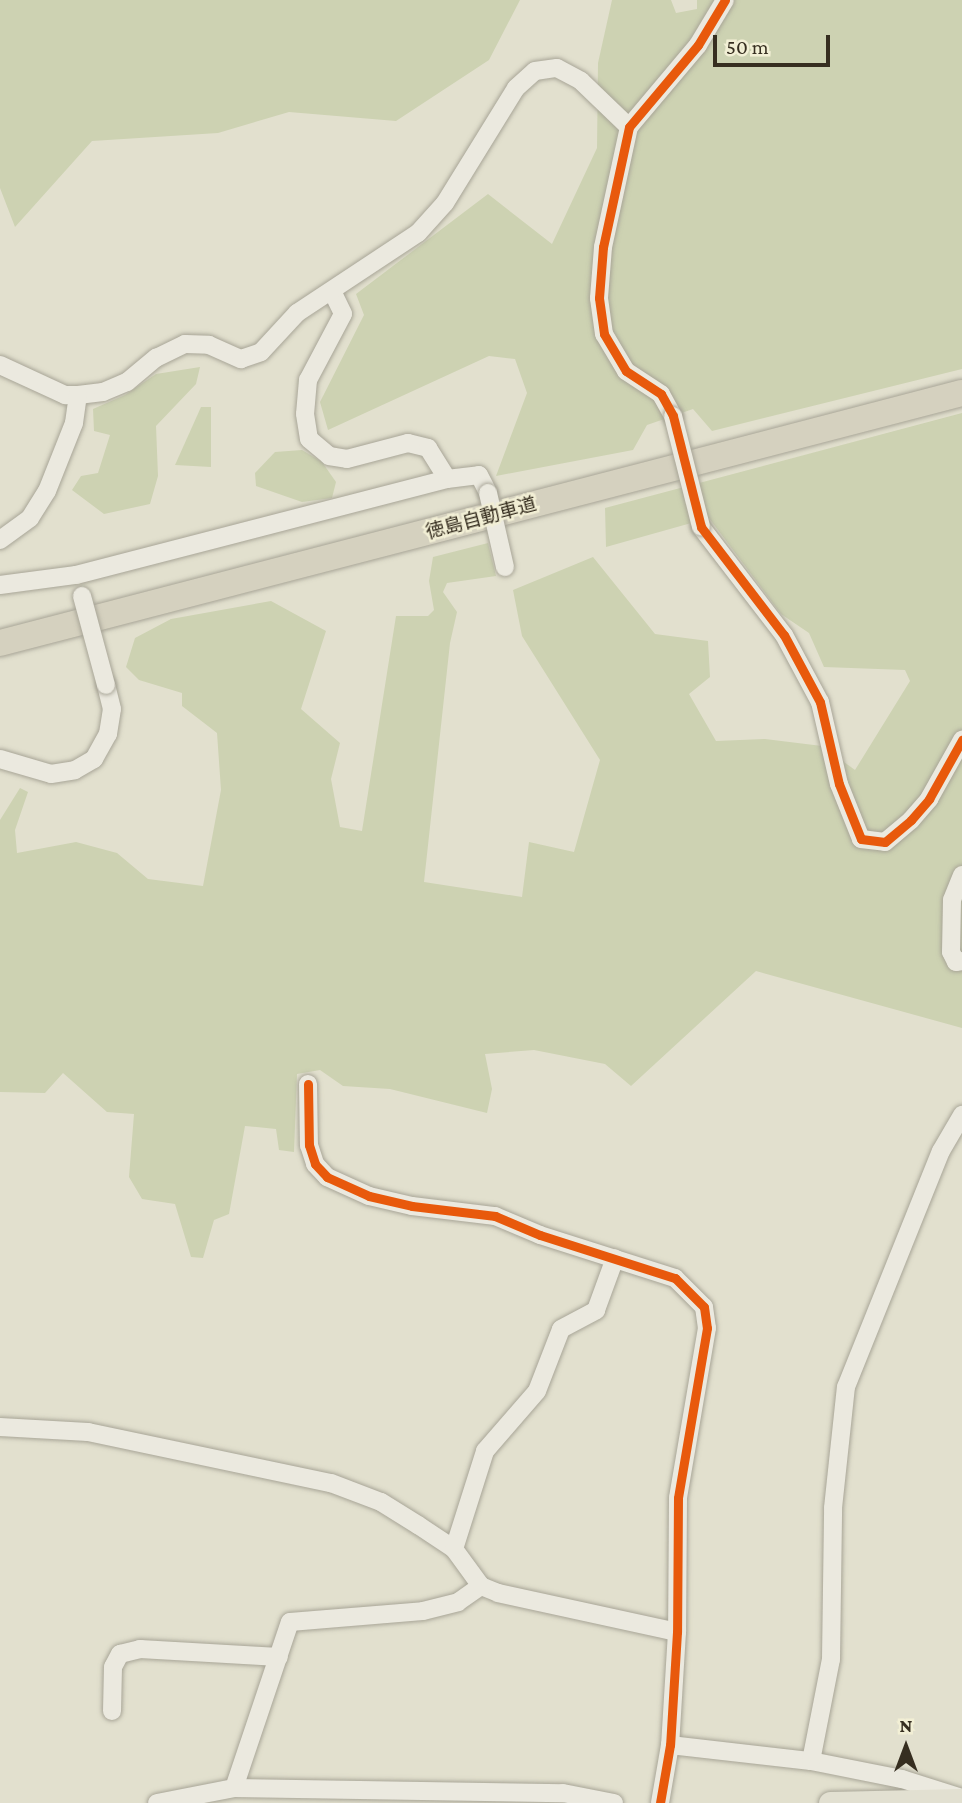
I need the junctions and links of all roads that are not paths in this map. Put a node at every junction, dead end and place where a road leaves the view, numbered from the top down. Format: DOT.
graph roads {
  1 [pos="725,0"];
  2 [pos="629,128"];
  3 [pos="332,291"];
  4 [pos="0,365"];
  5 [pos="962,393"];
  6 [pos="78,395"];
  7 [pos="447,479"];
  8 [pos="0,540"];
  9 [pos="505,567"];
  10 [pos="76,575"];
  11 [pos="0,585"];
  12 [pos="0,643"];
  13 [pos="962,740"];
  14 [pos="0,759"];
  15 [pos="962,875"];
  16 [pos="962,961"];
  17 [pos="308,1084"];
  18 [pos="962,1115"];
  19 [pos="615,1258"];
  20 [pos="0,1427"];
  21 [pos="454,1549"];
  22 [pos="481,1586"];
  23 [pos="677,1632"];
  24 [pos="279,1657"];
  25 [pos="112,1711"];
  26 [pos="670,1745"];
  27 [pos="811,1761"];
  28 [pos="234,1788"];
  29 [pos="962,1799"];
  30 [pos="157,1803"];
  31 [pos="614,1803"];
  32 [pos="660,1803"];
  33 [pos="830,1803"];
  1 -- 2 [label="street"];
  2 -- 3 [label="street"];
  2 -- 13 [label="street, bridge"];
  3 -- 6 [label="street"];
  3 -- 7 [label="street"];
  4 -- 6 [label="street"];
  5 -- 12 [label="highway, 徳島自動車道"];
  6 -- 8 [label="street"];
  7 -- 9 [label="street, bridge"];
  7 -- 10 [label="street"];
  10 -- 11 [label="street"];
  10 -- 14 [label="street, bridge"];
  15 -- 16 [label="street"];
  17 -- 19 [label="street"];
  18 -- 27 [label="street"];
  19 -- 21 [label="street"];
  19 -- 23 [label="street"];
  20 -- 21 [label="street"];
  21 -- 22 [label="street"];
  22 -- 23 [label="street"];
  22 -- 24 [label="street"];
  23 -- 26 [label="street"];
  24 -- 25 [label="street"];
  24 -- 28 [label="street"];
  26 -- 27 [label="street"];
  26 -- 32 [label="street"];
  27 -- 29 [label="street"];
  28 -- 30 [label="street"];
  28 -- 31 [label="street"];
  29 -- 33 [label="main road"];
}
